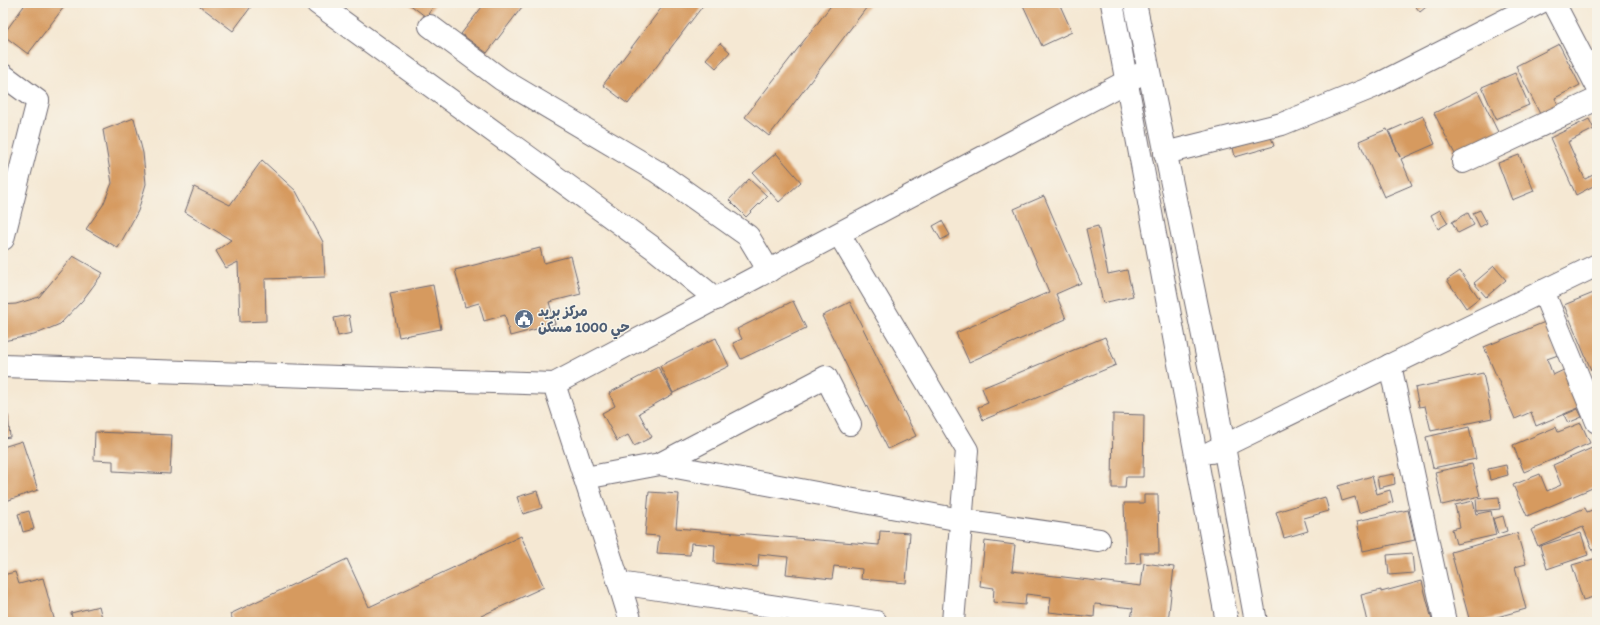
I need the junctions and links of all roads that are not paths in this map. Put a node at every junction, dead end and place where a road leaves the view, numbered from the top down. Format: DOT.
graph roads {
  1 [pos="317,3"];
  2 [pos="1112,3"];
  3 [pos="1134,3"];
  4 [pos="1539,3"];
  5 [pos="1554,3"];
  6 [pos="430,26"];
  7 [pos="1148,70"];
  8 [pos="3,75"];
  9 [pos="1126,82"];
  10 [pos="1597,86"];
  11 [pos="1597,99"];
  12 [pos="1165,153"];
  13 [pos="1463,162"];
  14 [pos="839,234"];
  15 [pos="3,239"];
  16 [pos="1597,265"];
  17 [pos="769,271"];
  18 [pos="1543,291"];
  19 [pos="716,299"];
  20 [pos="1390,365"];
  21 [pos="3,366"];
  22 [pos="554,384"];
  23 [pos="1597,422"];
  24 [pos="850,424"];
  25 [pos="1224,446"];
  26 [pos="1197,459"];
  27 [pos="660,464"];
  28 [pos="585,478"];
  29 [pos="961,520"];
  30 [pos="1099,540"];
  31 [pos="620,583"];
  32 [pos="630,622"];
  33 [pos="876,622"];
  34 [pos="953,622"];
  35 [pos="1227,622"];
  36 [pos="1256,622"];
  37 [pos="1445,622"];
  1 -- 19 [label="street"];
  2 -- 9 [label="street"];
  3 -- 7 [label="street"];
  4 -- 12 [label="street"];
  5 -- 10 [label="street"];
  6 -- 17 [label="street"];
  7 -- 9 [label="street"];
  7 -- 12 [label="street"];
  8 -- 15 [label="street"];
  9 -- 14 [label="street"];
  9 -- 26 [label="street"];
  11 -- 13 [label="street"];
  12 -- 25 [label="street"];
  14 -- 17 [label="street"];
  14 -- 29 [label="street"];
  16 -- 18 [label="street"];
  17 -- 19 [label="street"];
  18 -- 20 [label="street"];
  18 -- 23 [label="street"];
  19 -- 22 [label="street"];
  20 -- 25 [label="street"];
  20 -- 37 [label="street"];
  21 -- 22 [label="street"];
  22 -- 28 [label="street"];
  24 -- 27 [label="street"];
  25 -- 26 [label="street"];
  25 -- 36 [label="street"];
  26 -- 35 [label="street"];
  27 -- 28 [label="street"];
  27 -- 29 [label="street"];
  28 -- 31 [label="street"];
  29 -- 30 [label="street"];
  29 -- 34 [label="street"];
  31 -- 32 [label="street"];
  31 -- 33 [label="street"];
}
